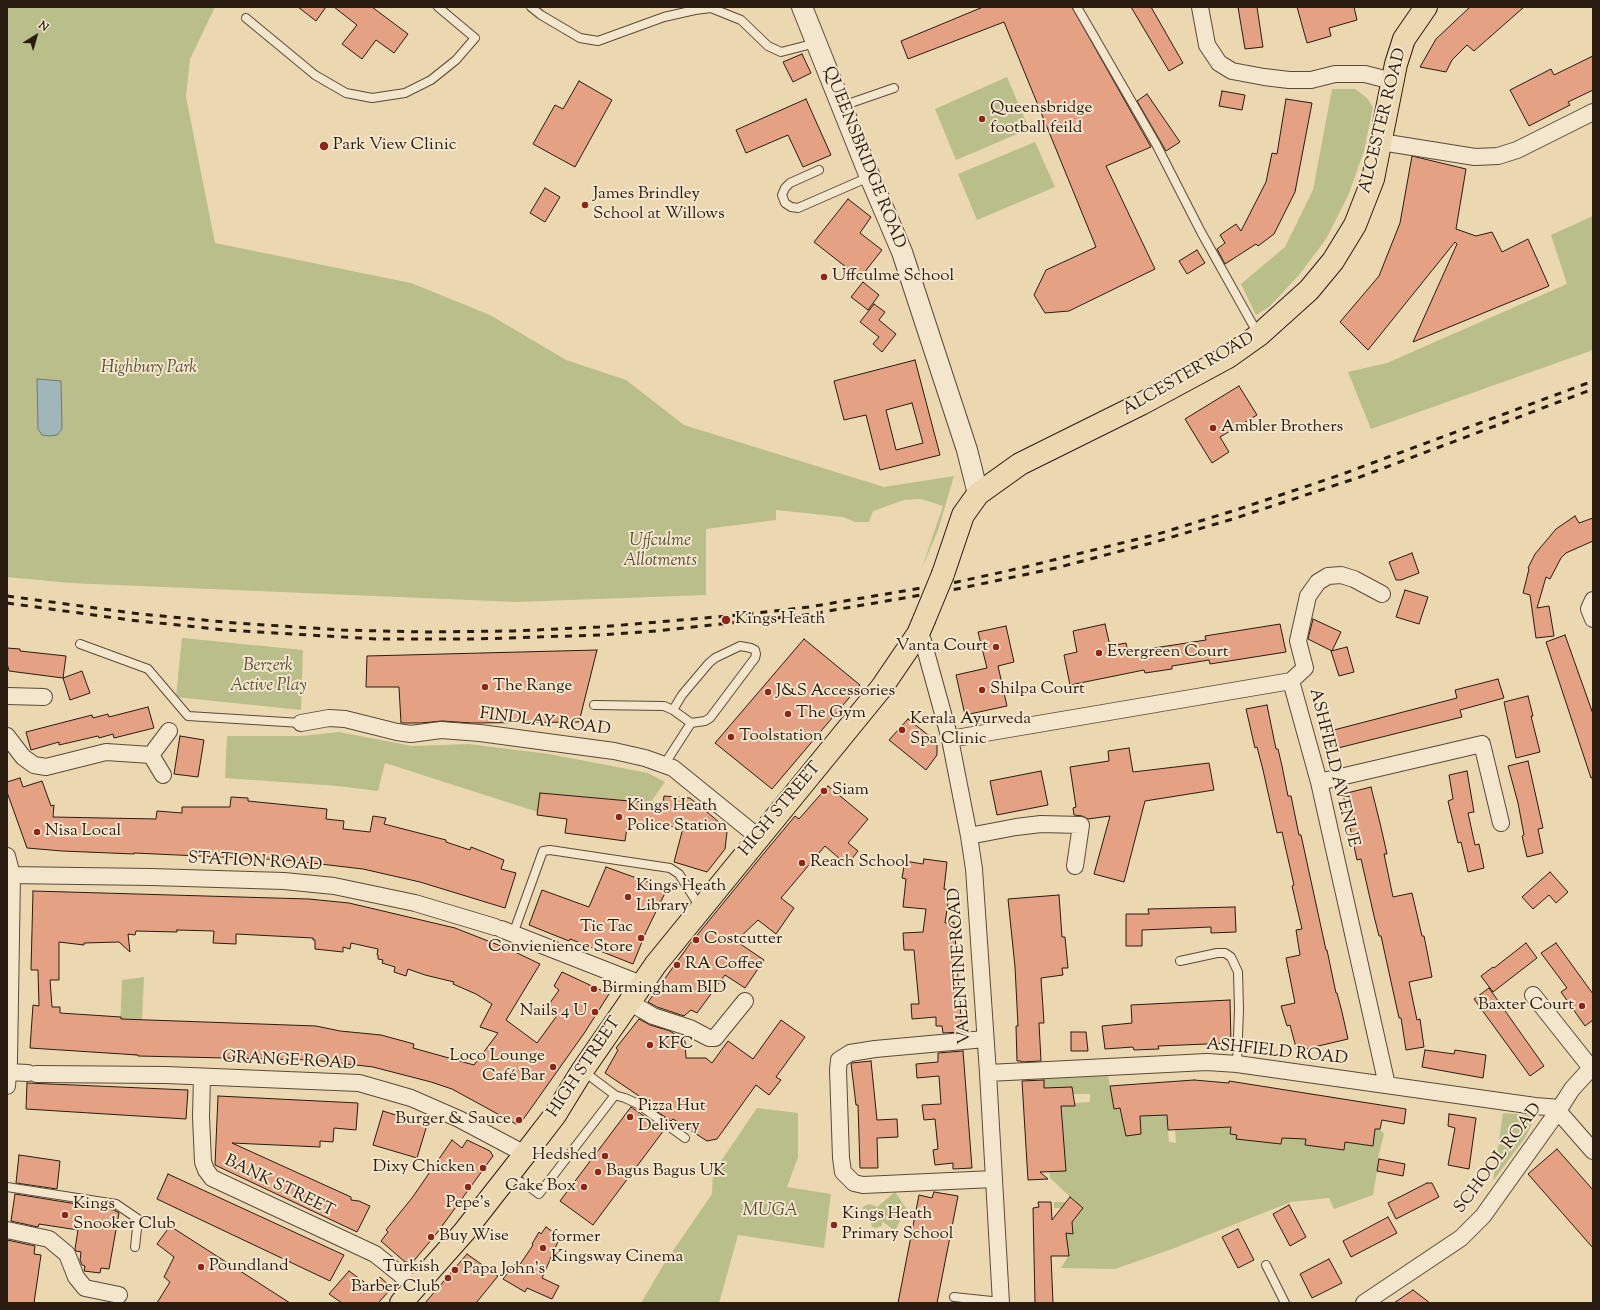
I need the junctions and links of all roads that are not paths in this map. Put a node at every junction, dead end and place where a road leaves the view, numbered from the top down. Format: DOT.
graph roads {
  1 [pos="438,7"];
  2 [pos="531,7"];
  3 [pos="802,7"];
  4 [pos="1077,7"];
  5 [pos="1200,7"];
  6 [pos="1426,7"];
  7 [pos="682,10"];
  8 [pos="246,18"];
  9 [pos="816,43"];
  10 [pos="1392,81"];
  11 [pos="894,88"];
  12 [pos="842,106"];
  13 [pos="1593,112"];
  14 [pos="1381,142"];
  15 [pos="819,170"];
  16 [pos="870,177"];
  17 [pos="1259,335"];
  18 [pos="978,494"];
  19 [pos="1382,594"];
  20 [pos="1593,600"];
  21 [pos="1593,619"];
  22 [pos="921,627"];
  23 [pos="80,644"];
  24 [pos="1291,681"];
  25 [pos="7,696"];
  26 [pos="44,697"];
  27 [pos="594,705"];
  28 [pos="673,710"];
  29 [pos="301,723"];
  30 [pos="690,723"];
  31 [pos="169,731"];
  32 [pos="7,736"];
  33 [pos="950,739"];
  34 [pos="151,755"];
  35 [pos="664,765"];
  36 [pos="163,775"];
  37 [pos="1319,782"];
  38 [pos="1501,824"];
  39 [pos="760,836"];
  40 [pos="969,836"];
  41 [pos="7,856"];
  42 [pos="1075,866"];
  43 [pos="10,875"];
  44 [pos="701,907"];
  45 [pos="503,930"];
  46 [pos="1180,961"];
  47 [pos="635,993"];
  48 [pos="1533,995"];
  49 [pos="746,1001"];
  50 [pos="985,1039"];
  51 [pos="1237,1064"];
  52 [pos="1592,1067"];
  53 [pos="582,1071"];
  54 [pos="988,1073"];
  55 [pos="8,1077"];
  56 [pos="202,1077"];
  57 [pos="1387,1085"];
  58 [pos="614,1095"];
  59 [pos="1559,1109"];
  60 [pos="685,1138"];
  61 [pos="1593,1151"];
  62 [pos="525,1154"];
  63 [pos="508,1176"];
  64 [pos="994,1179"];
  65 [pos="7,1187"];
  66 [pos="7,1230"];
  67 [pos="135,1247"];
  68 [pos="1266,1265"];
  69 [pos="416,1287"];
  70 [pos="119,1295"];
  71 [pos="954,1297"];
  72 [pos="1001,1302"];
  73 [pos="401,1303"];
  74 [pos="1285,1303"];
  75 [pos="1364,1303"];
  1 -- 8 [label="lane"];
  2 -- 7 [label="lane"];
  3 -- 9 [label="street, QUEENSBRIDGE ROAD"];
  4 -- 17 [label="lane"];
  5 -- 10 [label="street"];
  6 -- 10 [label="highway, ALCESTER ROAD"];
  7 -- 9 [label="lane"];
  9 -- 12 [label="street, QUEENSBRIDGE ROAD"];
  10 -- 14 [label="highway, ALCESTER ROAD"];
  11 -- 12 [label="lane"];
  12 -- 16 [label="street, QUEENSBRIDGE ROAD"];
  13 -- 14 [label="street"];
  14 -- 17 [label="highway, ALCESTER ROAD"];
  15 -- 16 [label="lane"];
  16 -- 18 [label="street, QUEENSBRIDGE ROAD"];
  17 -- 18 [label="highway, ALCESTER ROAD"];
  18 -- 22 [label="highway, HIGH STREET, bridge"];
  19 -- 24 [label="street"];
  20 -- 21 [label="street"];
  22 -- 33 [label="street, VALENTINE ROAD"];
  22 -- 39 [label="highway, HIGH STREET"];
  23 -- 29 [label="lane"];
  24 -- 33 [label="street, ASHFIELD AVENUE"];
  24 -- 37 [label="street, ASHFIELD AVENUE"];
  25 -- 26 [label="street"];
  27 -- 28 [label="lane"];
  28 -- 30 [label="lane"];
  28 -- 30 [label="lane"];
  29 -- 35 [label="street, FINDLAY ROAD"];
  30 -- 35 [label="lane"];
  31 -- 34 [label="street"];
  32 -- 34 [label="street"];
  33 -- 40 [label="street, VALENTINE ROAD"];
  34 -- 36 [label="street"];
  35 -- 39 [label="street, FINDLAY ROAD"];
  37 -- 38 [label="street"];
  37 -- 57 [label="street, ASHFIELD AVENUE"];
  39 -- 44 [label="highway, HIGH STREET"];
  40 -- 42 [label="street"];
  40 -- 50 [label="street, VALENTINE ROAD"];
  41 -- 43 [label="street"];
  43 -- 45 [label="street, STATION ROAD"];
  43 -- 55 [label="street"];
  44 -- 45 [label="lane"];
  44 -- 47 [label="highway, HIGH STREET"];
  45 -- 47 [label="street, STATION ROAD"];
  46 -- 51 [label="lane"];
  47 -- 49 [label="street, STATION ROAD"];
  47 -- 53 [label="highway, HIGH STREET"];
  48 -- 52 [label="street"];
  50 -- 54 [label="street, VALENTINE ROAD"];
  50 -- 64 [label="street"];
  51 -- 54 [label="street, ASHFIELD ROAD"];
  51 -- 57 [label="street, ASHFIELD ROAD"];
  52 -- 59 [label="street, SCHOOL ROAD"];
  53 -- 58 [label="lane"];
  53 -- 62 [label="highway, HIGH STREET"];
  54 -- 64 [label="street, VALENTINE ROAD"];
  55 -- 56 [label="street, GRANGE ROAD"];
  56 -- 62 [label="street, GRANGE ROAD"];
  56 -- 69 [label="street, BANK STREET"];
  57 -- 59 [label="street, ASHFIELD ROAD"];
  58 -- 60 [label="lane"];
  58 -- 63 [label="lane"];
  59 -- 61 [label="street"];
  59 -- 75 [label="street, SCHOOL ROAD"];
  62 -- 63 [label="highway, HIGH STREET"];
  63 -- 69 [label="highway, HIGH STREET"];
  64 -- 72 [label="street, VALENTINE ROAD"];
  65 -- 67 [label="lane"];
  66 -- 70 [label="street"];
  68 -- 74 [label="lane"];
  69 -- 73 [label="highway, HIGH STREET"];
  71 -- 72 [label="lane"];
}
